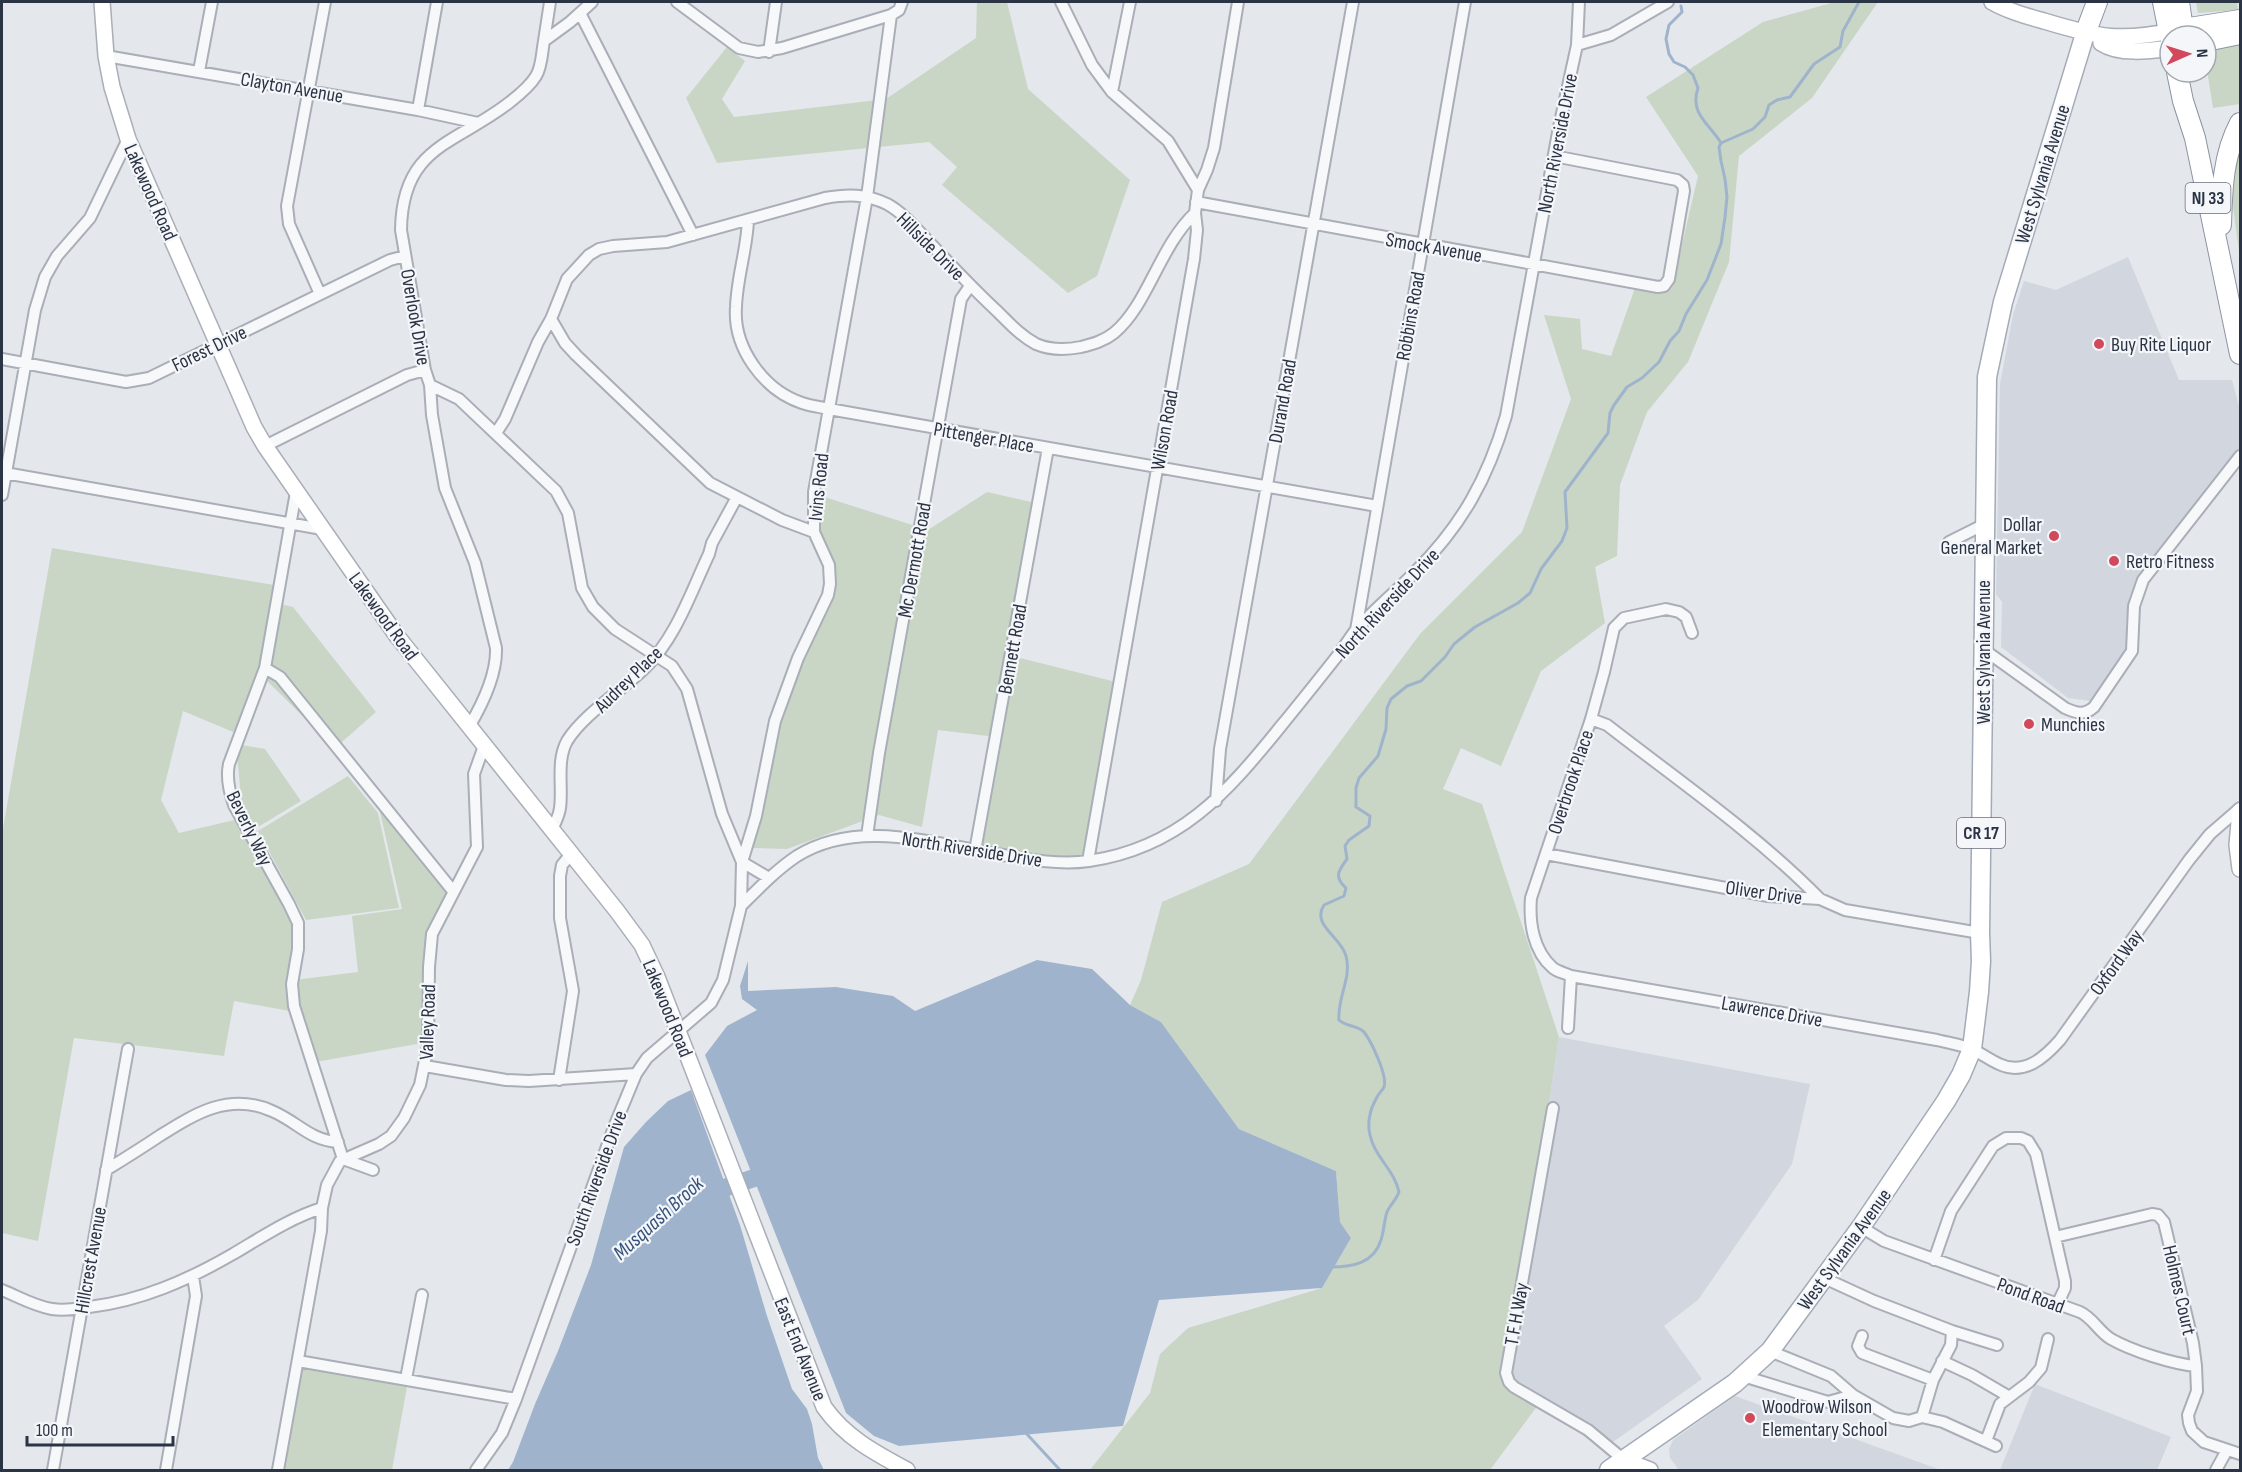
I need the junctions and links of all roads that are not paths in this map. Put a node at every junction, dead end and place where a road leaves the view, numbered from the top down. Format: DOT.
graph roads {
  1 [pos="102,2"];
  2 [pos="212,2"];
  3 [pos="325,2"];
  4 [pos="437,2"];
  5 [pos="550,2"];
  6 [pos="592,2"];
  7 [pos="677,2"];
  8 [pos="776,2"];
  9 [pos="902,2"];
  10 [pos="1061,2"];
  11 [pos="1130,2"];
  12 [pos="1238,2"];
  13 [pos="1353,2"];
  14 [pos="1465,2"];
  15 [pos="1579,2"];
  16 [pos="1668,2"];
  17 [pos="1992,2"];
  18 [pos="2097,2"];
  19 [pos="2163,2"];
  20 [pos="2179,2"];
  21 [pos="580,13"];
  22 [pos="891,15"];
  23 [pos="2241,20"];
  24 [pos="2171,24"];
  25 [pos="2176,24"];
  26 [pos="2218,26"];
  27 [pos="2085,34"];
  28 [pos="2241,34"];
  29 [pos="2158,37"];
  30 [pos="2218,39"];
  31 [pos="544,41"];
  32 [pos="1577,45"];
  33 [pos="769,52"];
  34 [pos="105,56"];
  35 [pos="199,71"];
  36 [pos="2179,84"];
  37 [pos="2192,84"];
  38 [pos="309,90"];
  39 [pos="1112,92"];
  40 [pos="418,110"];
  41 [pos="478,123"];
  42 [pos="2241,123"];
  43 [pos="2195,138"];
  44 [pos="128,139"];
  45 [pos="1554,156"];
  46 [pos="1198,190"];
  47 [pos="867,197"];
  48 [pos="1195,208"];
  49 [pos="748,220"];
  50 [pos="1313,225"];
  51 [pos="693,235"];
  52 [pos="1422,245"];
  53 [pos="405,256"];
  54 [pos="2221,258"];
  55 [pos="1534,265"];
  56 [pos="970,286"];
  57 [pos="320,294"];
  58 [pos="551,319"];
  59 [pos="218,344"];
  60 [pos="2241,354"];
  61 [pos="2,359"];
  62 [pos="26,363"];
  63 [pos="425,370"];
  64 [pos="430,385"];
  65 [pos="829,409"];
  66 [pos="938,429"];
  67 [pos="496,434"];
  68 [pos="265,446"];
  69 [pos="1048,448"];
  70 [pos="2241,456"];
  71 [pos="1157,468"];
  72 [pos="6,473"];
  73 [pos="1266,488"];
  74 [pos="296,492"];
  75 [pos="2,495"];
  76 [pos="737,497"];
  77 [pos="1377,506"];
  78 [pos="290,524"];
  79 [pos="1985,524"];
  80 [pos="322,529"];
  81 [pos="814,532"];
  82 [pos="1949,542"];
  83 [pos="1356,631"];
  84 [pos="1692,633"];
  85 [pos="1983,650"];
  86 [pos="656,655"];
  87 [pos="265,668"];
  88 [pos="1591,719"];
  89 [pos="469,727"];
  90 [pos="484,746"];
  91 [pos="1215,801"];
  92 [pos="2241,809"];
  93 [pos="552,830"];
  94 [pos="867,836"];
  95 [pos="975,851"];
  96 [pos="571,854"];
  97 [pos="1546,854"];
  98 [pos="1088,861"];
  99 [pos="742,862"];
  100 [pos="2241,869"];
  101 [pos="769,878"];
  102 [pos="453,891"];
  103 [pos="1820,899"];
  104 [pos="741,906"];
  105 [pos="1980,933"];
  106 [pos="1571,976"];
  107 [pos="1568,1028"];
  108 [pos="678,1032"];
  109 [pos="128,1049"];
  110 [pos="1972,1049"];
  111 [pos="425,1066"];
  112 [pos="636,1074"];
  113 [pos="559,1080"];
  114 [pos="1553,1108"];
  115 [pos="338,1142"];
  116 [pos="343,1159"];
  117 [pos="106,1170"];
  118 [pos="373,1170"];
  119 [pos="741,1192"];
  120 [pos="322,1208"];
  121 [pos="1862,1227"];
  122 [pos="2055,1237"];
  123 [pos="1934,1260"];
  124 [pos="193,1275"];
  125 [pos="1824,1278"];
  126 [pos="2,1290"];
  127 [pos="422,1295"];
  128 [pos="2058,1305"];
  129 [pos="82,1308"];
  130 [pos="1952,1331"];
  131 [pos="1862,1336"];
  132 [pos="2048,1339"];
  133 [pos="1997,1345"];
  134 [pos="1770,1351"];
  135 [pos="298,1361"];
  136 [pos="1942,1361"];
  137 [pos="2196,1366"];
  138 [pos="1743,1376"];
  139 [pos="406,1379"];
  140 [pos="1932,1380"];
  141 [pos="1853,1395"];
  142 [pos="2008,1396"];
  143 [pos="516,1399"];
  144 [pos="1922,1417"];
  145 [pos="2227,1450"];
  146 [pos="2241,1454"];
  147 [pos="1624,1460"];
  148 [pos="52,1470"];
  149 [pos="166,1470"];
  150 [pos="278,1470"];
  151 [pos="476,1470"];
  152 [pos="907,1470"];
  153 [pos="1609,1470"];
  154 [pos="1650,1470"];
  155 [pos="2216,1470"];
  1 -- 34 [label="street, Lakewood Road"];
  2 -- 35 [label="street"];
  3 -- 38 [label="street"];
  4 -- 40 [label="street"];
  5 -- 31 [label="street, Overlook Drive"];
  6 -- 21 [label="street"];
  7 -- 33 [label="street"];
  8 -- 33 [label="street"];
  9 -- 22 [label="street"];
  10 -- 39 [label="street"];
  11 -- 39 [label="street"];
  12 -- 46 [label="street, Wilson Road"];
  13 -- 50 [label="street, Durand Road"];
  14 -- 52 [label="street, Robbins Road"];
  15 -- 32 [label="street, North Riverside Drive"];
  16 -- 32 [label="street"];
  17 -- 27 [label="street"];
  18 -- 27 [label="highway"];
  19 -- 24 [label="highway"];
  20 -- 25 [label="highway"];
  21 -- 31 [label="street"];
  21 -- 51 [label="street"];
  22 -- 33 [label="street"];
  22 -- 47 [label="street, Ivins Road"];
  23 -- 26 [label="highway"];
  27 -- 29 [label="street"];
  27 -- 79 [label="main road, West Sylvania Avenue / CR 17"];
  28 -- 30 [label="highway"];
  31 -- 41 [label="street, Overlook Drive"];
  32 -- 45 [label="street, North Riverside Drive"];
  34 -- 35 [label="street, Clayton Avenue"];
  34 -- 44 [label="street, Lakewood Road"];
  35 -- 38 [label="street, Clayton Avenue"];
  36 -- 43 [label="highway, NJ 33"];
  37 -- 43 [label="highway, NJ 33"];
  38 -- 40 [label="street, Clayton Avenue"];
  38 -- 57 [label="street"];
  39 -- 46 [label="street"];
  40 -- 41 [label="street, Clayton Avenue"];
  41 -- 53 [label="street, Overlook Drive"];
  42 -- 54 [label="highway"];
  43 -- 54 [label="highway, NJ 33"];
  44 -- 59 [label="street, Lakewood Road"];
  44 -- 62 [label="street"];
  45 -- 55 [label="street, North Riverside Drive"];
  45 -- 55 [label="street, Smock Avenue"];
  46 -- 48 [label="street, Wilson Road"];
  47 -- 49 [label="street, Hillside Drive"];
  47 -- 56 [label="street, Hillside Drive"];
  47 -- 65 [label="street, Ivins Road"];
  48 -- 50 [label="street, Smock Avenue"];
  48 -- 56 [label="street, Hillside Drive"];
  48 -- 71 [label="street, Wilson Road"];
  49 -- 51 [label="street, Hillside Drive"];
  49 -- 65 [label="street, Pittenger Place"];
  50 -- 52 [label="street, Smock Avenue"];
  50 -- 73 [label="street, Durand Road"];
  51 -- 58 [label="street, Hillside Drive"];
  52 -- 55 [label="street, Smock Avenue"];
  52 -- 77 [label="street, Robbins Road"];
  53 -- 57 [label="street, Forest Drive"];
  53 -- 63 [label="street, Overlook Drive"];
  54 -- 60 [label="highway, NJ 33"];
  55 -- 83 [label="street, North Riverside Drive"];
  56 -- 66 [label="street, Mc Dermott Road"];
  57 -- 59 [label="street, Forest Drive"];
  58 -- 67 [label="street, Hillside Drive"];
  58 -- 76 [label="street"];
  59 -- 62 [label="street, Forest Drive"];
  59 -- 68 [label="street, Lakewood Road"];
  61 -- 62 [label="street, Forest Drive"];
  62 -- 72 [label="street"];
  63 -- 64 [label="street, Overlook Drive"];
  63 -- 68 [label="street"];
  64 -- 67 [label="street, Overlook Drive"];
  64 -- 89 [label="street"];
  65 -- 66 [label="street, Pittenger Place"];
  65 -- 81 [label="street, Ivins Road"];
  66 -- 69 [label="street, Pittenger Place"];
  66 -- 94 [label="street, Mc Dermott Road"];
  67 -- 86 [label="street, Overlook Drive"];
  68 -- 74 [label="street, Lakewood Road"];
  69 -- 71 [label="street, Pittenger Place"];
  69 -- 95 [label="street, Bennett Road"];
  70 -- 85 [label="street"];
  71 -- 73 [label="street, Pittenger Place"];
  71 -- 98 [label="street, Wilson Road"];
  72 -- 75 [label="street"];
  72 -- 78 [label="street"];
  73 -- 77 [label="street, Pittenger Place"];
  73 -- 91 [label="street, Durand Road"];
  74 -- 78 [label="street, Beverly Way"];
  74 -- 80 [label="street, Lakewood Road"];
  76 -- 81 [label="street"];
  76 -- 86 [label="street, Audrey Place"];
  77 -- 83 [label="street, Robbins Road"];
  78 -- 80 [label="street"];
  78 -- 87 [label="street, Beverly Way"];
  79 -- 82 [label="street"];
  79 -- 85 [label="main road, West Sylvania Avenue / CR 17"];
  80 -- 89 [label="street, Lakewood Road"];
  81 -- 99 [label="street, Ivins Road"];
  83 -- 91 [label="street, North Riverside Drive"];
  84 -- 88 [label="street, Overbrook Place"];
  85 -- 105 [label="main road, West Sylvania Avenue / CR 17"];
  86 -- 93 [label="street, Audrey Place"];
  86 -- 99 [label="street, Overlook Drive"];
  87 -- 102 [label="street"];
  87 -- 115 [label="street, Beverly Way"];
  88 -- 97 [label="street, Overbrook Place"];
  88 -- 103 [label="street"];
  89 -- 90 [label="street, Lakewood Road"];
  90 -- 93 [label="street, Lakewood Road"];
  90 -- 102 [label="street, Valley Road"];
  91 -- 98 [label="street, North Riverside Drive"];
  92 -- 100 [label="street"];
  92 -- 110 [label="street, Oxford Way"];
  93 -- 96 [label="street, Lakewood Road"];
  94 -- 95 [label="street, North Riverside Drive"];
  94 -- 101 [label="street, North Riverside Drive"];
  95 -- 98 [label="street, North Riverside Drive"];
  96 -- 108 [label="street, Lakewood Road"];
  96 -- 113 [label="street"];
  97 -- 103 [label="street, Oliver Drive"];
  97 -- 106 [label="street, Overbrook Place"];
  99 -- 101 [label="street"];
  99 -- 104 [label="street, Ivins Road"];
  101 -- 104 [label="street, North Riverside Drive"];
  102 -- 111 [label="street, Valley Road"];
  103 -- 105 [label="street, Oliver Drive"];
  104 -- 108 [label="street, South Riverside Drive"];
  105 -- 110 [label="main road, West Sylvania Avenue / CR 17"];
  106 -- 107 [label="street"];
  106 -- 110 [label="street, Lawrence Drive"];
  108 -- 112 [label="street, South Riverside Drive"];
  108 -- 119 [label="street, Lakewood Road"];
  109 -- 117 [label="street, Hillcrest Avenue"];
  110 -- 121 [label="main road, West Sylvania Avenue / CR 17"];
  111 -- 113 [label="street"];
  111 -- 116 [label="street, Valley Road"];
  112 -- 113 [label="street"];
  112 -- 143 [label="street, South Riverside Drive"];
  114 -- 147 [label="street, T F H Way"];
  115 -- 116 [label="street, Beverly Way"];
  115 -- 117 [label="street"];
  116 -- 118 [label="street"];
  116 -- 120 [label="street"];
  117 -- 129 [label="street, Hillcrest Avenue"];
  119 -- 152 [label="street, East End Avenue"];
  120 -- 124 [label="street"];
  120 -- 135 [label="street"];
  121 -- 123 [label="street, Pond Road"];
  121 -- 125 [label="main road, West Sylvania Avenue / CR 17"];
  122 -- 123 [label="street"];
  122 -- 128 [label="street"];
  122 -- 137 [label="street, Holmes Court"];
  123 -- 128 [label="street, Pond Road"];
  124 -- 129 [label="street"];
  124 -- 149 [label="street"];
  125 -- 130 [label="street"];
  125 -- 134 [label="main road, West Sylvania Avenue / CR 17"];
  126 -- 129 [label="street"];
  127 -- 139 [label="street"];
  128 -- 137 [label="street, Pond Road"];
  129 -- 148 [label="street, Hillcrest Avenue"];
  130 -- 133 [label="street"];
  130 -- 136 [label="street"];
  131 -- 140 [label="street"];
  132 -- 142 [label="street"];
  134 -- 138 [label="main road, West Sylvania Avenue / CR 17"];
  134 -- 141 [label="street"];
  135 -- 139 [label="street"];
  135 -- 150 [label="street"];
  136 -- 140 [label="street"];
  136 -- 142 [label="street"];
  137 -- 145 [label="street, Holmes Court"];
  138 -- 141 [label="street"];
  138 -- 147 [label="main road, West Sylvania Avenue / CR 17"];
  139 -- 143 [label="street"];
  140 -- 144 [label="street"];
  141 -- 144 [label="street"];
  142 -- 144 [label="street"];
  143 -- 151 [label="street, South Riverside Drive"];
  145 -- 146 [label="street, Holmes Court"];
  145 -- 155 [label="street"];
  147 -- 153 [label="main road, West Sylvania Avenue / CR 17"];
  147 -- 154 [label="street"];
}
